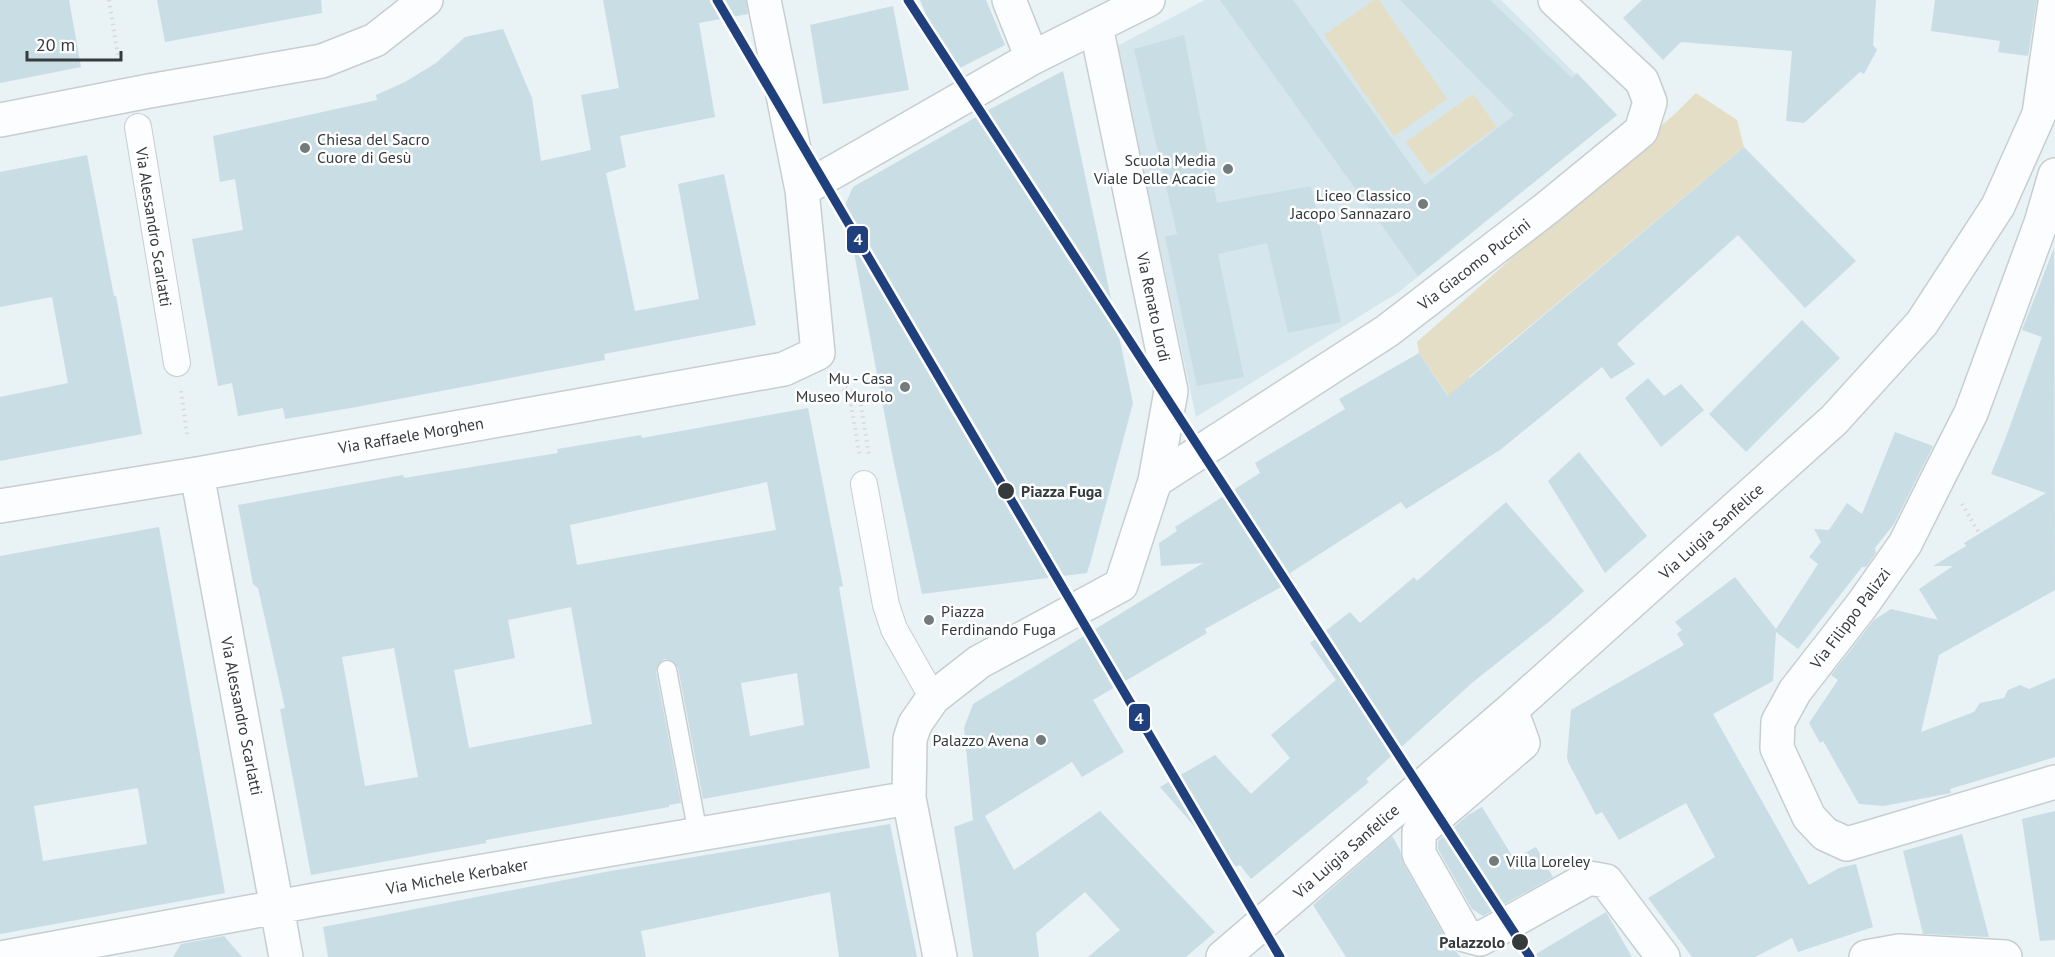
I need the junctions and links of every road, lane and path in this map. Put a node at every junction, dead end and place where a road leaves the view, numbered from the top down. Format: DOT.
graph roads {
  1 [pos="110,0"];
  2 [pos="426,0"];
  3 [pos="764,0"];
  4 [pos="1009,0"];
  5 [pos="1148,0"];
  6 [pos="1555,0"];
  7 [pos="2055,3"];
  8 [pos="1096,26"];
  9 [pos="1032,58"];
  10 [pos="118,62"];
  11 [pos="0,120"];
  12 [pos="138,127"];
  13 [pos="2055,175"];
  14 [pos="802,190"];
  15 [pos="825,362"];
  16 [pos="177,363"];
  17 [pos="850,399"];
  18 [pos="187,434"];
  19 [pos="197,474"];
  20 [pos="1155,481"];
  21 [pos="869,484"];
  22 [pos="1958,496"];
  23 [pos="0,506"];
  24 [pos="1979,533"];
  25 [pos="667,670"];
  26 [pos="933,698"];
  27 [pos="1511,711"];
  28 [pos="2055,782"];
  29 [pos="909,798"];
  30 [pos="698,834"];
  31 [pos="277,907"];
  32 [pos="6,957"];
  33 [pos="286,957"];
  34 [pos="940,957"];
  35 [pos="1223,957"];
  36 [pos="1663,957"];
  37 [pos="1866,957"];
  38 [pos="2005,957"];
  1 -- 10 [label="path"];
  2 -- 11 [label="street"];
  3 -- 14 [label="street"];
  4 -- 9 [label="street"];
  5 -- 8 [label="street"];
  6 -- 20 [label="street, Via Giacomo Puccini"];
  7 -- 27 [label="street, Via Luigia Sanfelice"];
  8 -- 9 [label="street"];
  8 -- 20 [label="street, Via Renato Lordi"];
  9 -- 14 [label="street"];
  12 -- 16 [label="street, Via Alessandro Scarlatti"];
  13 -- 28 [label="street, Via Filippo Palizzi"];
  14 -- 15 [label="street"];
  15 -- 19 [label="street, Via Raffaele Morghen"];
  15 -- 21 [label="path"];
  16 -- 18 [label="path"];
  17 -- 21 [label="path"];
  19 -- 23 [label="street, Via Raffaele Morghen"];
  19 -- 31 [label="street, Via Alessandro Scarlatti"];
  20 -- 26 [label="street, Via Renato Lordi"];
  21 -- 26 [label="street"];
  22 -- 24 [label="path"];
  25 -- 30 [label="lane"];
  26 -- 29 [label="street"];
  27 -- 35 [label="street, Via Luigia Sanfelice"];
  27 -- 36 [label="street"];
  29 -- 30 [label="street, Via Michele Kerbaker"];
  29 -- 34 [label="street"];
  30 -- 31 [label="street, Via Michele Kerbaker"];
  31 -- 32 [label="street, Via Michele Kerbaker"];
  31 -- 33 [label="street, Via Alessandro Scarlatti"];
  37 -- 38 [label="street"];
}
